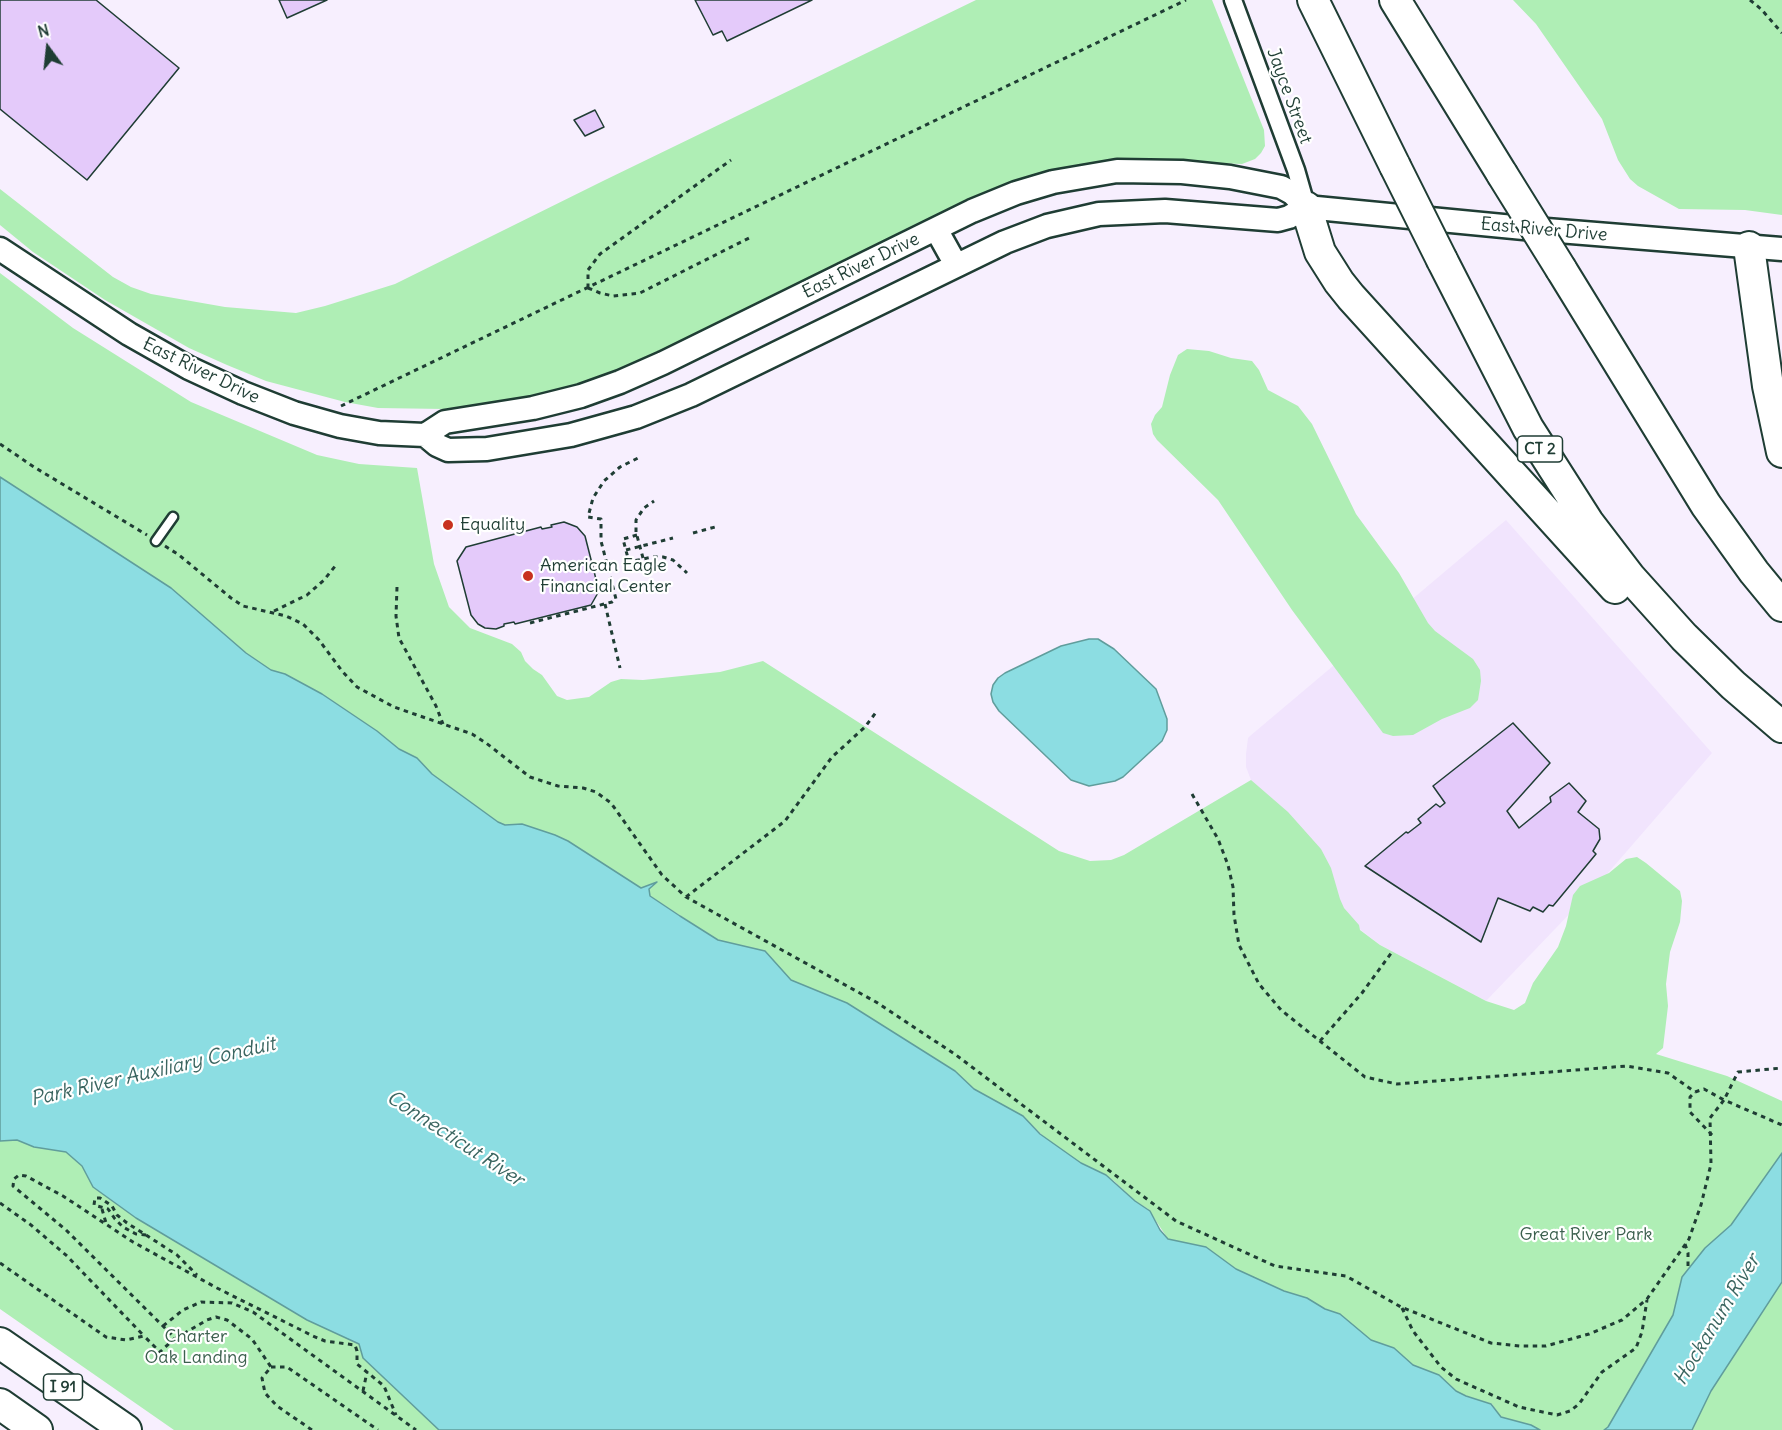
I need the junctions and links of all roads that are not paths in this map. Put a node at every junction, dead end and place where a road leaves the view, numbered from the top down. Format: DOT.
graph roads {
  1 [pos="1233,0"];
  2 [pos="1313,0"];
  3 [pos="1395,0"];
  4 [pos="1306,207"];
  5 [pos="936,229"];
  6 [pos="1749,247"];
  7 [pos="0,249"];
  8 [pos="1782,249"];
  9 [pos="956,266"];
  10 [pos="630,378"];
  11 [pos="641,415"];
  12 [pos="424,435"];
  13 [pos="1782,452"];
  14 [pos="173,517"];
  15 [pos="156,541"];
  16 [pos="1782,606"];
  17 [pos="1667,618"];
  18 [pos="1782,727"];
  19 [pos="0,1343"];
  20 [pos="0,1404"];
  21 [pos="38,1430"];
  22 [pos="126,1430"];
  1 -- 4 [label="street, Jayce Street"];
  2 -- 17 [label="highway, CT 2, bridge"];
  3 -- 16 [label="highway, bridge"];
  4 -- 5 [label="street, East River Drive"];
  4 -- 6 [label="street, East River Drive"];
  4 -- 9 [label="street, East River Drive"];
  4 -- 17 [label="highway"];
  5 -- 9 [label="street"];
  5 -- 10 [label="street, East River Drive"];
  6 -- 8 [label="street, East River Drive"];
  6 -- 13 [label="highway"];
  7 -- 12 [label="street, East River Drive"];
  9 -- 11 [label="street, East River Drive"];
  10 -- 11 [label="street"];
  10 -- 12 [label="street, East River Drive"];
  11 -- 12 [label="street, East River Drive"];
  14 -- 15 [label="lane"];
  17 -- 18 [label="highway, CT 2"];
  19 -- 22 [label="highway, I 91"];
  20 -- 21 [label="highway"];
}
